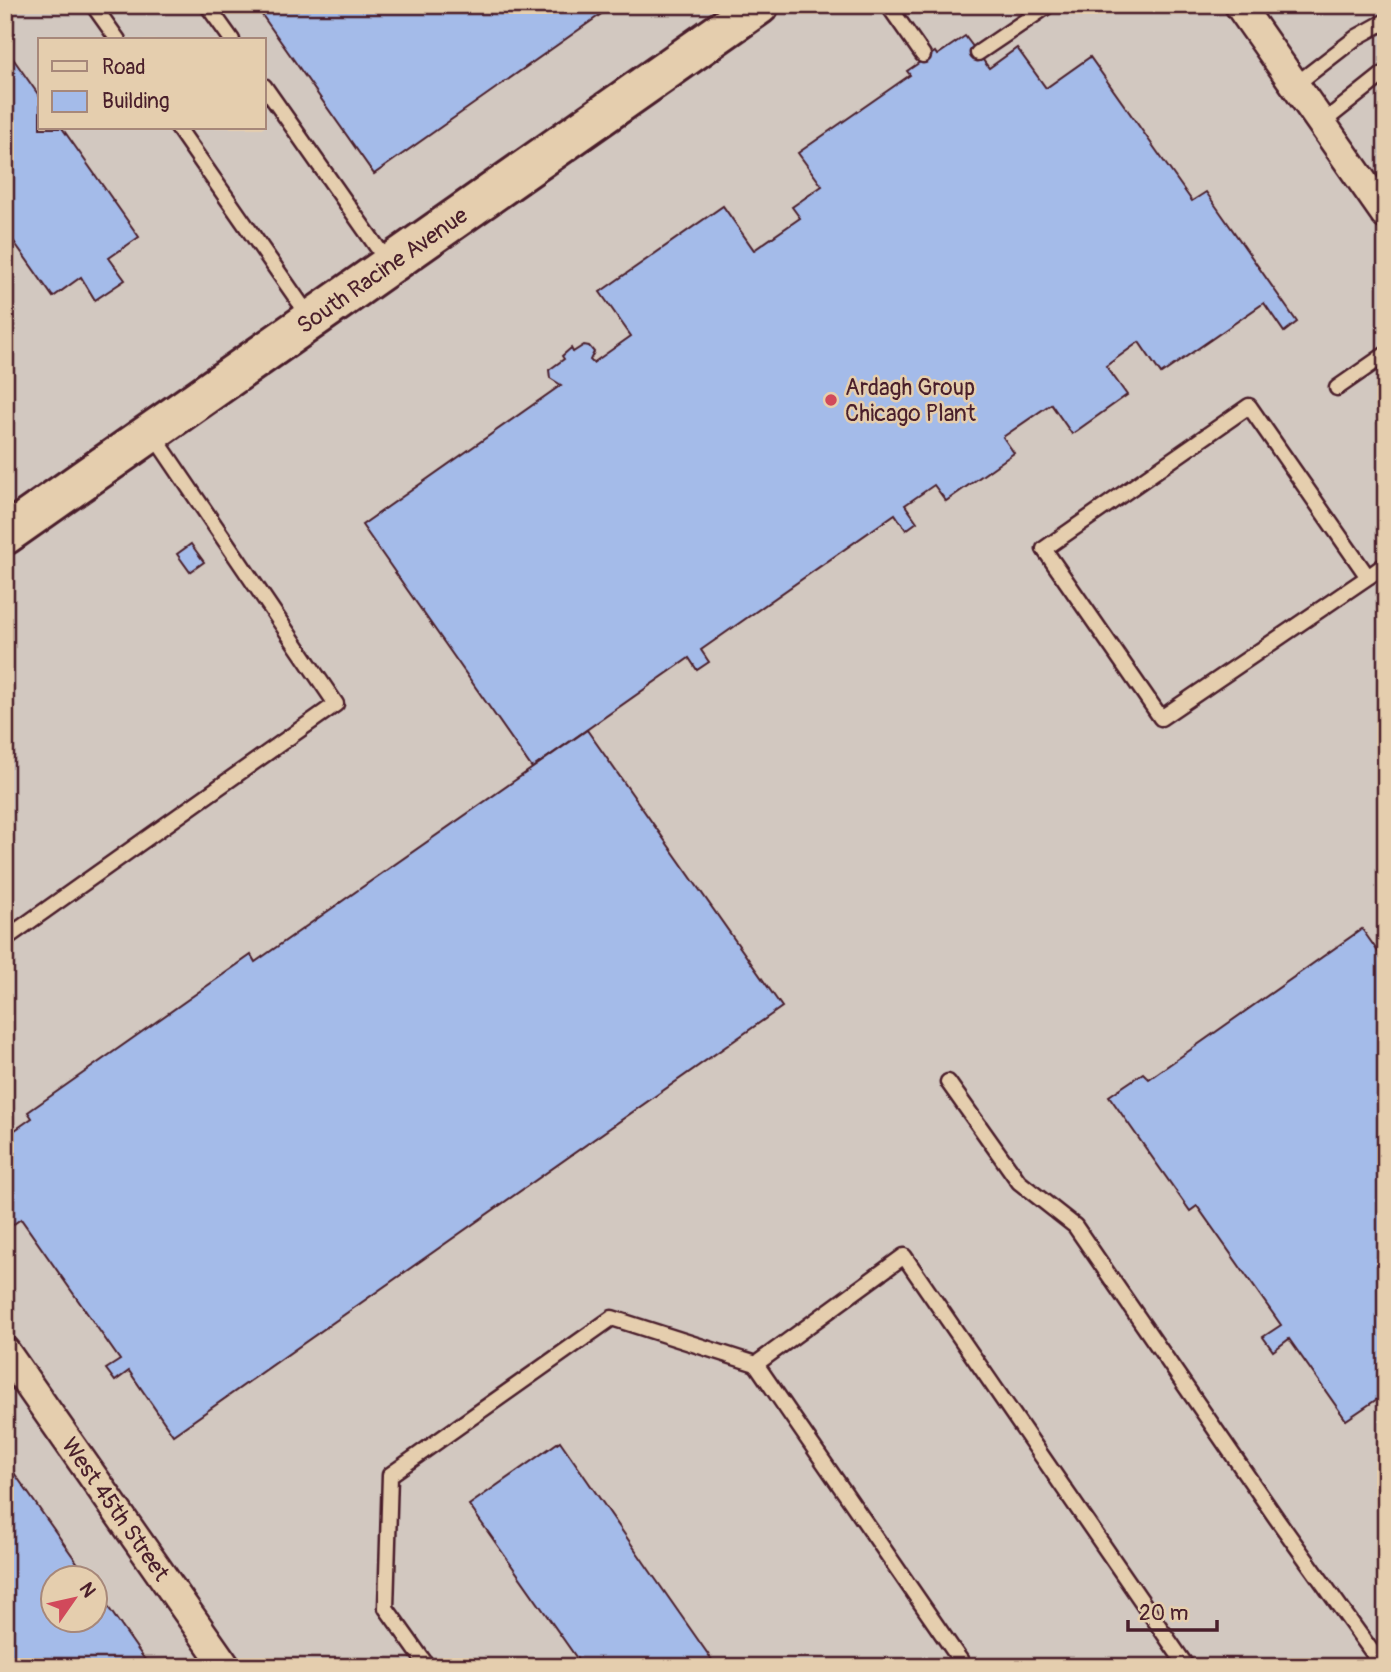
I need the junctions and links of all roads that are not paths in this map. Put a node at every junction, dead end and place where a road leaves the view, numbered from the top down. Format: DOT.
graph roads {
  1 [pos="93,5"];
  2 [pos="207,5"];
  3 [pos="759,5"];
  4 [pos="888,5"];
  5 [pos="1049,5"];
  6 [pos="1239,5"];
  7 [pos="1386,21"];
  8 [pos="117,38"];
  9 [pos="231,38"];
  10 [pos="978,53"];
  11 [pos="923,55"];
  12 [pos="1386,72"];
  13 [pos="1294,85"];
  14 [pos="266,89"];
  15 [pos="1322,123"];
  16 [pos="179,130"];
  17 [pos="1386,215"];
  18 [pos="390,265"];
  19 [pos="311,320"];
  20 [pos="1386,354"];
  21 [pos="1337,388"];
  22 [pos="152,432"];
  23 [pos="12,525"];
  24 [pos="1386,564"];
  25 [pos="1368,577"];
  26 [pos="5,939"];
  27 [pos="948,1082"];
  28 [pos="5,1351"];
  29 [pos="756,1364"];
  30 [pos="226,1667"];
  31 [pos="428,1667"];
  32 [pos="965,1667"];
  33 [pos="1187,1667"];
  34 [pos="1383,1667"];
  1 -- 8 [label="lane"];
  2 -- 9 [label="lane"];
  3 -- 18 [label="street, South Racine Avenue"];
  4 -- 11 [label="lane"];
  5 -- 10 [label="lane"];
  6 -- 13 [label="street"];
  7 -- 13 [label="lane"];
  12 -- 15 [label="lane"];
  13 -- 15 [label="street"];
  14 -- 18 [label="lane"];
  15 -- 17 [label="street"];
  16 -- 19 [label="lane"];
  18 -- 19 [label="street, South Racine Avenue"];
  19 -- 22 [label="street, South Racine Avenue"];
  20 -- 21 [label="lane"];
  22 -- 23 [label="street, South Racine Avenue"];
  22 -- 26 [label="lane"];
  24 -- 25 [label="lane"];
  25 -- 25 [label="lane"];
  27 -- 34 [label="lane"];
  28 -- 30 [label="street, West 45th Street"];
  29 -- 31 [label="lane"];
  29 -- 32 [label="lane"];
  29 -- 33 [label="lane"];
}
